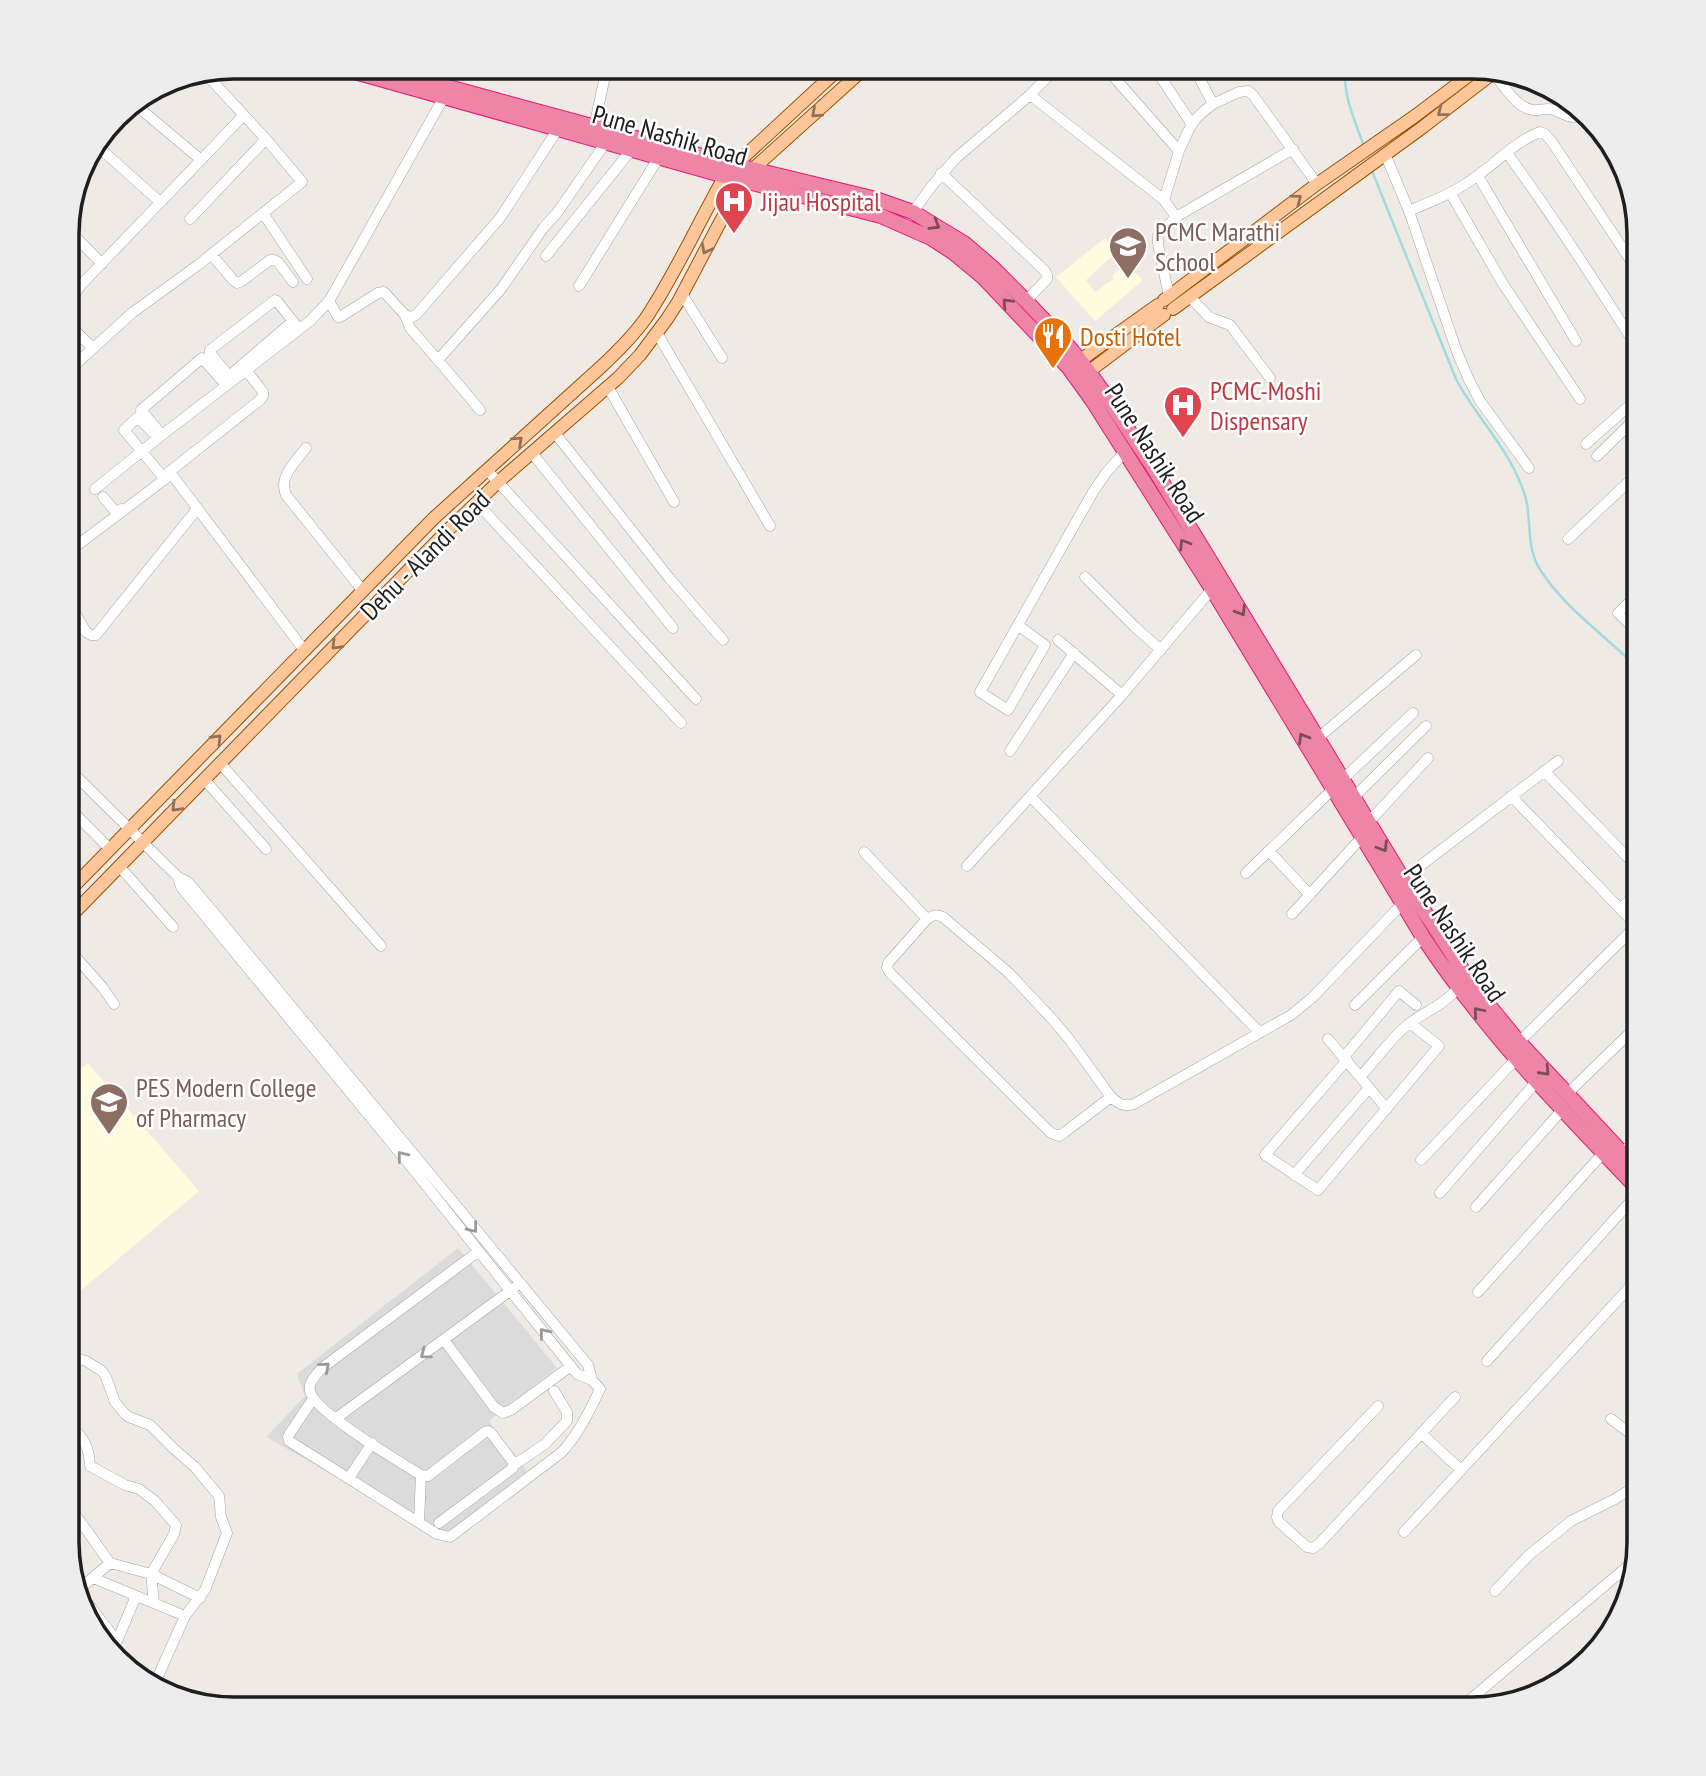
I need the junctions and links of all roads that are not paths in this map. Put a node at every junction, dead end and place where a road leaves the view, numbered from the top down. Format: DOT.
graph roads {
  1 [pos="382,79"];
  2 [pos="422,79"];
  3 [pos="604,79"];
  4 [pos="828,79"];
  5 [pos="853,79"];
  6 [pos="1045,79"];
  7 [pos="1116,79"];
  8 [pos="1162,79"];
  9 [pos="1200,79"];
  10 [pos="1464,79"];
  11 [pos="1485,79"];
  12 [pos="211,80"];
  13 [pos="1503,82"];
  14 [pos="1030,95"];
  15 [pos="444,97"];
  16 [pos="1213,104"];
  17 [pos="144,113"];
  18 [pos="243,116"];
  19 [pos="1575,118"];
  20 [pos="1191,123"];
  21 [pos="594,127"];
  22 [pos="558,129"];
  23 [pos="266,139"];
  24 [pos="606,142"];
  25 [pos="632,149"];
  26 [pos="1293,149"];
  27 [pos="103,151"];
  28 [pos="1179,151"];
  29 [pos="1507,153"];
  30 [pos="1385,154"];
  31 [pos="659,157"];
  32 [pos="200,159"];
  33 [pos="730,170"];
  34 [pos="942,173"];
  35 [pos="749,175"];
  36 [pos="1478,176"];
  37 [pos="1317,184"];
  38 [pos="1451,194"];
  39 [pos="1164,200"];
  40 [pos="160,202"];
  41 [pos="1409,211"];
  42 [pos="913,212"];
  43 [pos="263,213"];
  44 [pos="1176,218"];
  45 [pos="190,219"];
  46 [pos="79,240"];
  47 [pos="1627,254"];
  48 [pos="212,255"];
  49 [pos="546,256"];
  50 [pos="102,264"];
  51 [pos="307,279"];
  52 [pos="293,282"];
  53 [pos="579,286"];
  54 [pos="79,290"];
  55 [pos="682,294"];
  56 [pos="1190,297"];
  57 [pos="329,301"];
  58 [pos="1027,301"];
  59 [pos="1166,305"];
  60 [pos="405,315"];
  61 [pos="296,325"];
  62 [pos="1627,332"];
  63 [pos="657,333"];
  64 [pos="79,335"];
  65 [pos="1576,341"];
  66 [pos="93,348"];
  67 [pos="722,358"];
  68 [pos="438,360"];
  69 [pos="79,361"];
  70 [pos="246,370"];
  71 [pos="1079,370"];
  72 [pos="1270,378"];
  73 [pos="226,385"];
  74 [pos="608,387"];
  75 [pos="1580,399"];
  76 [pos="1627,408"];
  77 [pos="480,411"];
  78 [pos="1627,427"];
  79 [pos="555,433"];
  80 [pos="160,437"];
  81 [pos="1586,444"];
  82 [pos="306,448"];
  83 [pos="1126,450"];
  84 [pos="142,451"];
  85 [pos="533,453"];
  86 [pos="1597,456"];
  87 [pos="1529,468"];
  88 [pos="486,470"];
  89 [pos="163,477"];
  90 [pos="498,482"];
  91 [pos="1627,484"];
  92 [pos="674,502"];
  93 [pos="477,503"];
  94 [pos="197,509"];
  95 [pos="770,526"];
  96 [pos="1568,539"];
  97 [pos="79,544"];
  98 [pos="1085,577"];
  99 [pos="1212,589"];
  100 [pos="363,591"];
  101 [pos="1627,605"];
  102 [pos="79,620"];
  103 [pos="1627,621"];
  104 [pos="1019,626"];
  105 [pos="673,628"];
  106 [pos="723,640"];
  107 [pos="1058,640"];
  108 [pos="304,650"];
  109 [pos="1161,650"];
  110 [pos="1074,653"];
  111 [pos="1416,655"];
  112 [pos="1122,695"];
  113 [pos="696,699"];
  114 [pos="1413,713"];
  115 [pos="681,723"];
  116 [pos="1426,726"];
  117 [pos="1318,738"];
  118 [pos="1010,751"];
  119 [pos="1428,758"];
  120 [pos="1558,761"];
  121 [pos="220,763"];
  122 [pos="1544,771"];
  123 [pos="79,779"];
  124 [pos="204,779"];
  125 [pos="1338,784"];
  126 [pos="1030,796"];
  127 [pos="1511,796"];
  128 [pos="1353,798"];
  129 [pos="79,818"];
  130 [pos="1368,823"];
  131 [pos="129,830"];
  132 [pos="1362,838"];
  133 [pos="142,843"];
  134 [pos="110,849"];
  135 [pos="266,849"];
  136 [pos="1269,851"];
  137 [pos="864,852"];
  138 [pos="1627,856"];
  139 [pos="118,866"];
  140 [pos="967,866"];
  141 [pos="1246,873"];
  142 [pos="1403,879"];
  143 [pos="79,880"];
  144 [pos="1310,895"];
  145 [pos="1403,903"];
  146 [pos="1627,903"];
  147 [pos="79,907"];
  148 [pos="1620,909"];
  149 [pos="1292,915"];
  150 [pos="1627,915"];
  151 [pos="927,919"];
  152 [pos="173,927"];
  153 [pos="221,928"];
  154 [pos="1627,935"];
  155 [pos="1423,937"];
  156 [pos="381,946"];
  157 [pos="79,961"];
  158 [pos="1458,988"];
  159 [pos="114,1004"];
  160 [pos="1355,1005"];
  161 [pos="1416,1005"];
  162 [pos="1410,1023"];
  163 [pos="1260,1033"];
  164 [pos="1627,1036"];
  165 [pos="1328,1040"];
  166 [pos="1519,1042"];
  167 [pos="1517,1058"];
  168 [pos="1346,1059"];
  169 [pos="1360,1077"];
  170 [pos="1537,1081"];
  171 [pos="1369,1088"];
  172 [pos="1567,1094"];
  173 [pos="1111,1097"];
  174 [pos="1387,1108"];
  175 [pos="1563,1109"];
  176 [pos="1627,1149"];
  177 [pos="1604,1152"];
  178 [pos="1622,1153"];
  179 [pos="1627,1158"];
  180 [pos="1420,1160"];
  181 [pos="1294,1175"];
  182 [pos="1627,1177"];
  183 [pos="1440,1193"];
  184 [pos="1627,1206"];
  185 [pos="1476,1207"];
  186 [pos="479,1251"];
  187 [pos="515,1287"];
  188 [pos="1627,1291"];
  189 [pos="1478,1292"];
  190 [pos="444,1340"];
  191 [pos="79,1359"];
  192 [pos="1487,1362"];
  193 [pos="571,1366"];
  194 [pos="592,1380"];
  195 [pos="554,1391"];
  196 [pos="1455,1398"];
  197 [pos="313,1399"];
  198 [pos="1378,1406"];
  199 [pos="335,1419"];
  200 [pos="1612,1419"];
  201 [pos="1627,1430"];
  202 [pos="79,1434"];
  203 [pos="1422,1434"];
  204 [pos="372,1443"];
  205 [pos="514,1465"];
  206 [pos="1461,1470"];
  207 [pos="421,1475"];
  208 [pos="349,1478"];
  209 [pos="1627,1492"];
  210 [pos="79,1519"];
  211 [pos="419,1522"];
  212 [pos="439,1524"];
  213 [pos="1404,1532"];
  214 [pos="110,1563"];
  215 [pos="1625,1569"];
  216 [pos="151,1574"];
  217 [pos="93,1578"];
  218 [pos="85,1583"];
  219 [pos="1495,1591"];
  220 [pos="136,1596"];
  221 [pos="200,1598"];
  222 [pos="154,1603"];
  223 [pos="185,1616"];
  224 [pos="98,1617"];
  225 [pos="117,1641"];
  226 [pos="157,1677"];
  227 [pos="1475,1697"];
  1 -- 15 [label="highway, Pune Nashik Road"];
  2 -- 21 [label="highway, Pune Nashik Road"];
  3 -- 21 [label="street"];
  4 -- 33 [label="main road, Dehu - Alandi Road"];
  5 -- 35 [label="main road, Dehu - Alandi Road, one-way"];
  6 -- 14 [label="street"];
  7 -- 28 [label="street"];
  8 -- 20 [label="street"];
  9 -- 16 [label="street"];
  10 -- 37 [label="main road"];
  11 -- 30 [label="main road, one-way"];
  12 -- 18 [label="street"];
  13 -- 19 [label="street"];
  14 -- 34 [label="street"];
  14 -- 39 [label="street"];
  15 -- 22 [label="highway, Pune Nashik Road"];
  15 -- 57 [label="street"];
  16 -- 20 [label="street"];
  16 -- 26 [label="street"];
  17 -- 32 [label="street"];
  18 -- 23 [label="street"];
  18 -- 32 [label="street"];
  20 -- 28 [label="street"];
  21 -- 33 [label="highway, Pune Nashik Road"];
  22 -- 24 [label="highway, Pune Nashik Road"];
  22 -- 60 [label="street"];
  23 -- 43 [label="street"];
  23 -- 45 [label="street"];
  24 -- 25 [label="highway, Pune Nashik Road"];
  24 -- 68 [label="street"];
  25 -- 31 [label="highway, Pune Nashik Road"];
  25 -- 49 [label="street"];
  26 -- 37 [label="street"];
  26 -- 44 [label="street"];
  27 -- 40 [label="street"];
  28 -- 39 [label="street"];
  29 -- 36 [label="street"];
  29 -- 47 [label="street"];
  29 -- 62 [label="street"];
  30 -- 41 [label="street"];
  30 -- 56 [label="main road"];
  31 -- 33 [label="highway, Pune Nashik Road"];
  31 -- 53 [label="street"];
  32 -- 40 [label="street"];
  33 -- 35 [label="highway, Pune Nashik Road"];
  88 -- 33 [label="main road, Dehu - Alandi Road, one-way"];
  34 -- 42 [label="street"];
  34 -- 58 [label="street"];
  35 -- 42 [label="highway, Pune Nashik Road"];
  35 -- 55 [label="main road, Dehu - Alandi Road, one-way"];
  71 -- 35 [label="highway, Pune Nashik Road, one-way"];
  36 -- 38 [label="street"];
  36 -- 65 [label="street"];
  59 -- 37 [label="main road, one-way"];
  38 -- 41 [label="street"];
  38 -- 75 [label="street"];
  39 -- 44 [label="street"];
  40 -- 50 [label="street"];
  41 -- 87 [label="street"];
  42 -- 58 [label="highway, Pune Nashik Road, one-way"];
  43 -- 48 [label="street"];
  43 -- 51 [label="street"];
  44 -- 59 [label="street"];
  46 -- 50 [label="street"];
  48 -- 52 [label="street"];
  48 -- 66 [label="street"];
  50 -- 54 [label="street"];
  55 -- 63 [label="main road, Dehu - Alandi Road"];
  55 -- 67 [label="street"];
  56 -- 59 [label="main road"];
  56 -- 72 [label="street"];
  57 -- 60 [label="street"];
  57 -- 61 [label="street"];
  58 -- 71 [label="highway, Pune Nashik Road"];
  59 -- 71 [label="main road"];
  60 -- 68 [label="street"];
  61 -- 61 [label="street"];
  61 -- 70 [label="street"];
  63 -- 74 [label="main road, Dehu - Alandi Road"];
  63 -- 95 [label="street"];
  64 -- 66 [label="street"];
  66 -- 69 [label="street"];
  68 -- 77 [label="street"];
  70 -- 73 [label="street"];
  70 -- 89 [label="street"];
  71 -- 83 [label="highway, Pune Nashik Road"];
  71 -- 117 [label="highway, Pune Nashik Road, one-way"];
  73 -- 80 [label="street"];
  73 -- 80 [label="street"];
  74 -- 79 [label="main road, Dehu - Alandi Road"];
  74 -- 92 [label="street"];
  76 -- 81 [label="street"];
  78 -- 86 [label="street"];
  79 -- 85 [label="main road, Dehu - Alandi Road"];
  79 -- 106 [label="street"];
  80 -- 84 [label="street"];
  80 -- 84 [label="street"];
  82 -- 100 [label="street"];
  99 -- 83 [label="highway, Pune Nashik Road, one-way"];
  83 -- 104 [label="street"];
  84 -- 89 [label="street"];
  84 -- 89 [label="street"];
  85 -- 90 [label="main road, Dehu - Alandi Road"];
  85 -- 105 [label="street"];
  88 -- 90 [label="street"];
  88 -- 100 [label="main road, Dehu - Alandi Road"];
  90 -- 93 [label="main road, Dehu - Alandi Road"];
  90 -- 113 [label="street"];
  91 -- 96 [label="street"];
  93 -- 115 [label="street"];
  93 -- 121 [label="main road, Dehu - Alandi Road, one-way"];
  94 -- 97 [label="street"];
  94 -- 102 [label="street"];
  94 -- 108 [label="street"];
  98 -- 109 [label="street"];
  99 -- 109 [label="street"];
  125 -- 99 [label="highway, Pune Nashik Road, one-way"];
  100 -- 108 [label="main road, Dehu - Alandi Road"];
  101 -- 103 [label="street"];
  104 -- 104 [label="street"];
  107 -- 110 [label="street"];
  131 -- 108 [label="main road, Dehu - Alandi Road, one-way"];
  109 -- 112 [label="street"];
  110 -- 112 [label="street"];
  110 -- 118 [label="street"];
  111 -- 117 [label="street"];
  112 -- 126 [label="street"];
  114 -- 125 [label="street"];
  116 -- 128 [label="street"];
  117 -- 125 [label="highway, Pune Nashik Road"];
  119 -- 130 [label="street"];
  120 -- 122 [label="street"];
  121 -- 124 [label="main road, Dehu - Alandi Road"];
  121 -- 156 [label="street"];
  122 -- 127 [label="street"];
  122 -- 138 [label="street"];
  123 -- 131 [label="street"];
  124 -- 133 [label="main road, Dehu - Alandi Road, one-way"];
  124 -- 135 [label="street"];
  125 -- 128 [label="highway, Pune Nashik Road"];
  125 -- 132 [label="highway, Pune Nashik Road"];
  125 -- 136 [label="street"];
  126 -- 140 [label="street"];
  126 -- 163 [label="street"];
  127 -- 142 [label="street"];
  127 -- 148 [label="street"];
  128 -- 130 [label="highway, Pune Nashik Road"];
  129 -- 134 [label="street"];
  130 -- 142 [label="highway, Pune Nashik Road, one-way"];
  131 -- 133 [label="street"];
  131 -- 134 [label="main road, Dehu - Alandi Road"];
  132 -- 144 [label="street"];
  132 -- 145 [label="highway, Pune Nashik Road"];
  133 -- 139 [label="main road, Dehu - Alandi Road"];
  133 -- 153 [label="street"];
  134 -- 143 [label="main road, Dehu - Alandi Road"];
  136 -- 141 [label="street"];
  136 -- 144 [label="street"];
  137 -- 151 [label="street"];
  139 -- 147 [label="main road, Dehu - Alandi Road"];
  139 -- 152 [label="street"];
  142 -- 166 [label="highway, Pune Nashik Road"];
  144 -- 149 [label="street"];
  145 -- 155 [label="highway, Pune Nashik Road"];
  145 -- 163 [label="street"];
  146 -- 148 [label="street"];
  148 -- 150 [label="street"];
  151 -- 173 [label="street"];
  151 -- 173 [label="street"];
  186 -- 153 [label="street, one-way"];
  153 -- 187 [label="street, one-way"];
  154 -- 166 [label="street"];
  155 -- 158 [label="highway, Pune Nashik Road"];
  155 -- 160 [label="street"];
  157 -- 159 [label="street"];
  158 -- 162 [label="street"];
  167 -- 158 [label="highway, Pune Nashik Road, one-way"];
  161 -- 168 [label="street"];
  162 -- 169 [label="street"];
  162 -- 174 [label="street"];
  163 -- 173 [label="street"];
  164 -- 172 [label="street"];
  165 -- 168 [label="street"];
  166 -- 172 [label="highway, Pune Nashik Road, one-way"];
  167 -- 170 [label="highway, Pune Nashik Road"];
  167 -- 180 [label="street"];
  168 -- 169 [label="street"];
  168 -- 181 [label="street"];
  169 -- 171 [label="street"];
  170 -- 175 [label="highway, Pune Nashik Road"];
  170 -- 183 [label="street"];
  171 -- 174 [label="street"];
  171 -- 181 [label="street"];
  172 -- 178 [label="highway, Pune Nashik Road"];
  174 -- 181 [label="street"];
  175 -- 177 [label="highway, Pune Nashik Road"];
  175 -- 185 [label="street"];
  176 -- 178 [label="street"];
  177 -- 182 [label="highway, Pune Nashik Road"];
  177 -- 189 [label="street"];
  178 -- 179 [label="highway, Pune Nashik Road"];
  184 -- 192 [label="street"];
  186 -- 187 [label="street"];
  197 -- 186 [label="street, one-way"];
  187 -- 190 [label="street"];
  193 -- 187 [label="street, one-way"];
  187 -- 194 [label="street"];
  188 -- 206 [label="street"];
  190 -- 193 [label="street"];
  190 -- 199 [label="street, one-way"];
  191 -- 221 [label="street"];
  193 -- 194 [label="street"];
  194 -- 211 [label="street"];
  195 -- 205 [label="street"];
  196 -- 203 [label="street"];
  197 -- 199 [label="street"];
  197 -- 208 [label="street"];
  198 -- 203 [label="street"];
  199 -- 204 [label="street"];
  200 -- 201 [label="street"];
  202 -- 216 [label="street"];
  203 -- 206 [label="street"];
  204 -- 207 [label="street"];
  204 -- 208 [label="street"];
  205 -- 207 [label="street"];
  205 -- 212 [label="street"];
  206 -- 213 [label="street"];
  207 -- 211 [label="street"];
  208 -- 211 [label="street"];
  209 -- 219 [label="street"];
  210 -- 214 [label="street"];
  214 -- 216 [label="street"];
  214 -- 217 [label="street"];
  215 -- 227 [label="street"];
  216 -- 221 [label="street"];
  216 -- 222 [label="street"];
  217 -- 218 [label="street"];
  217 -- 220 [label="street"];
  220 -- 222 [label="street"];
  220 -- 225 [label="street"];
  221 -- 223 [label="street"];
  222 -- 223 [label="street"];
  223 -- 226 [label="street"];
  224 -- 225 [label="street"];
}
